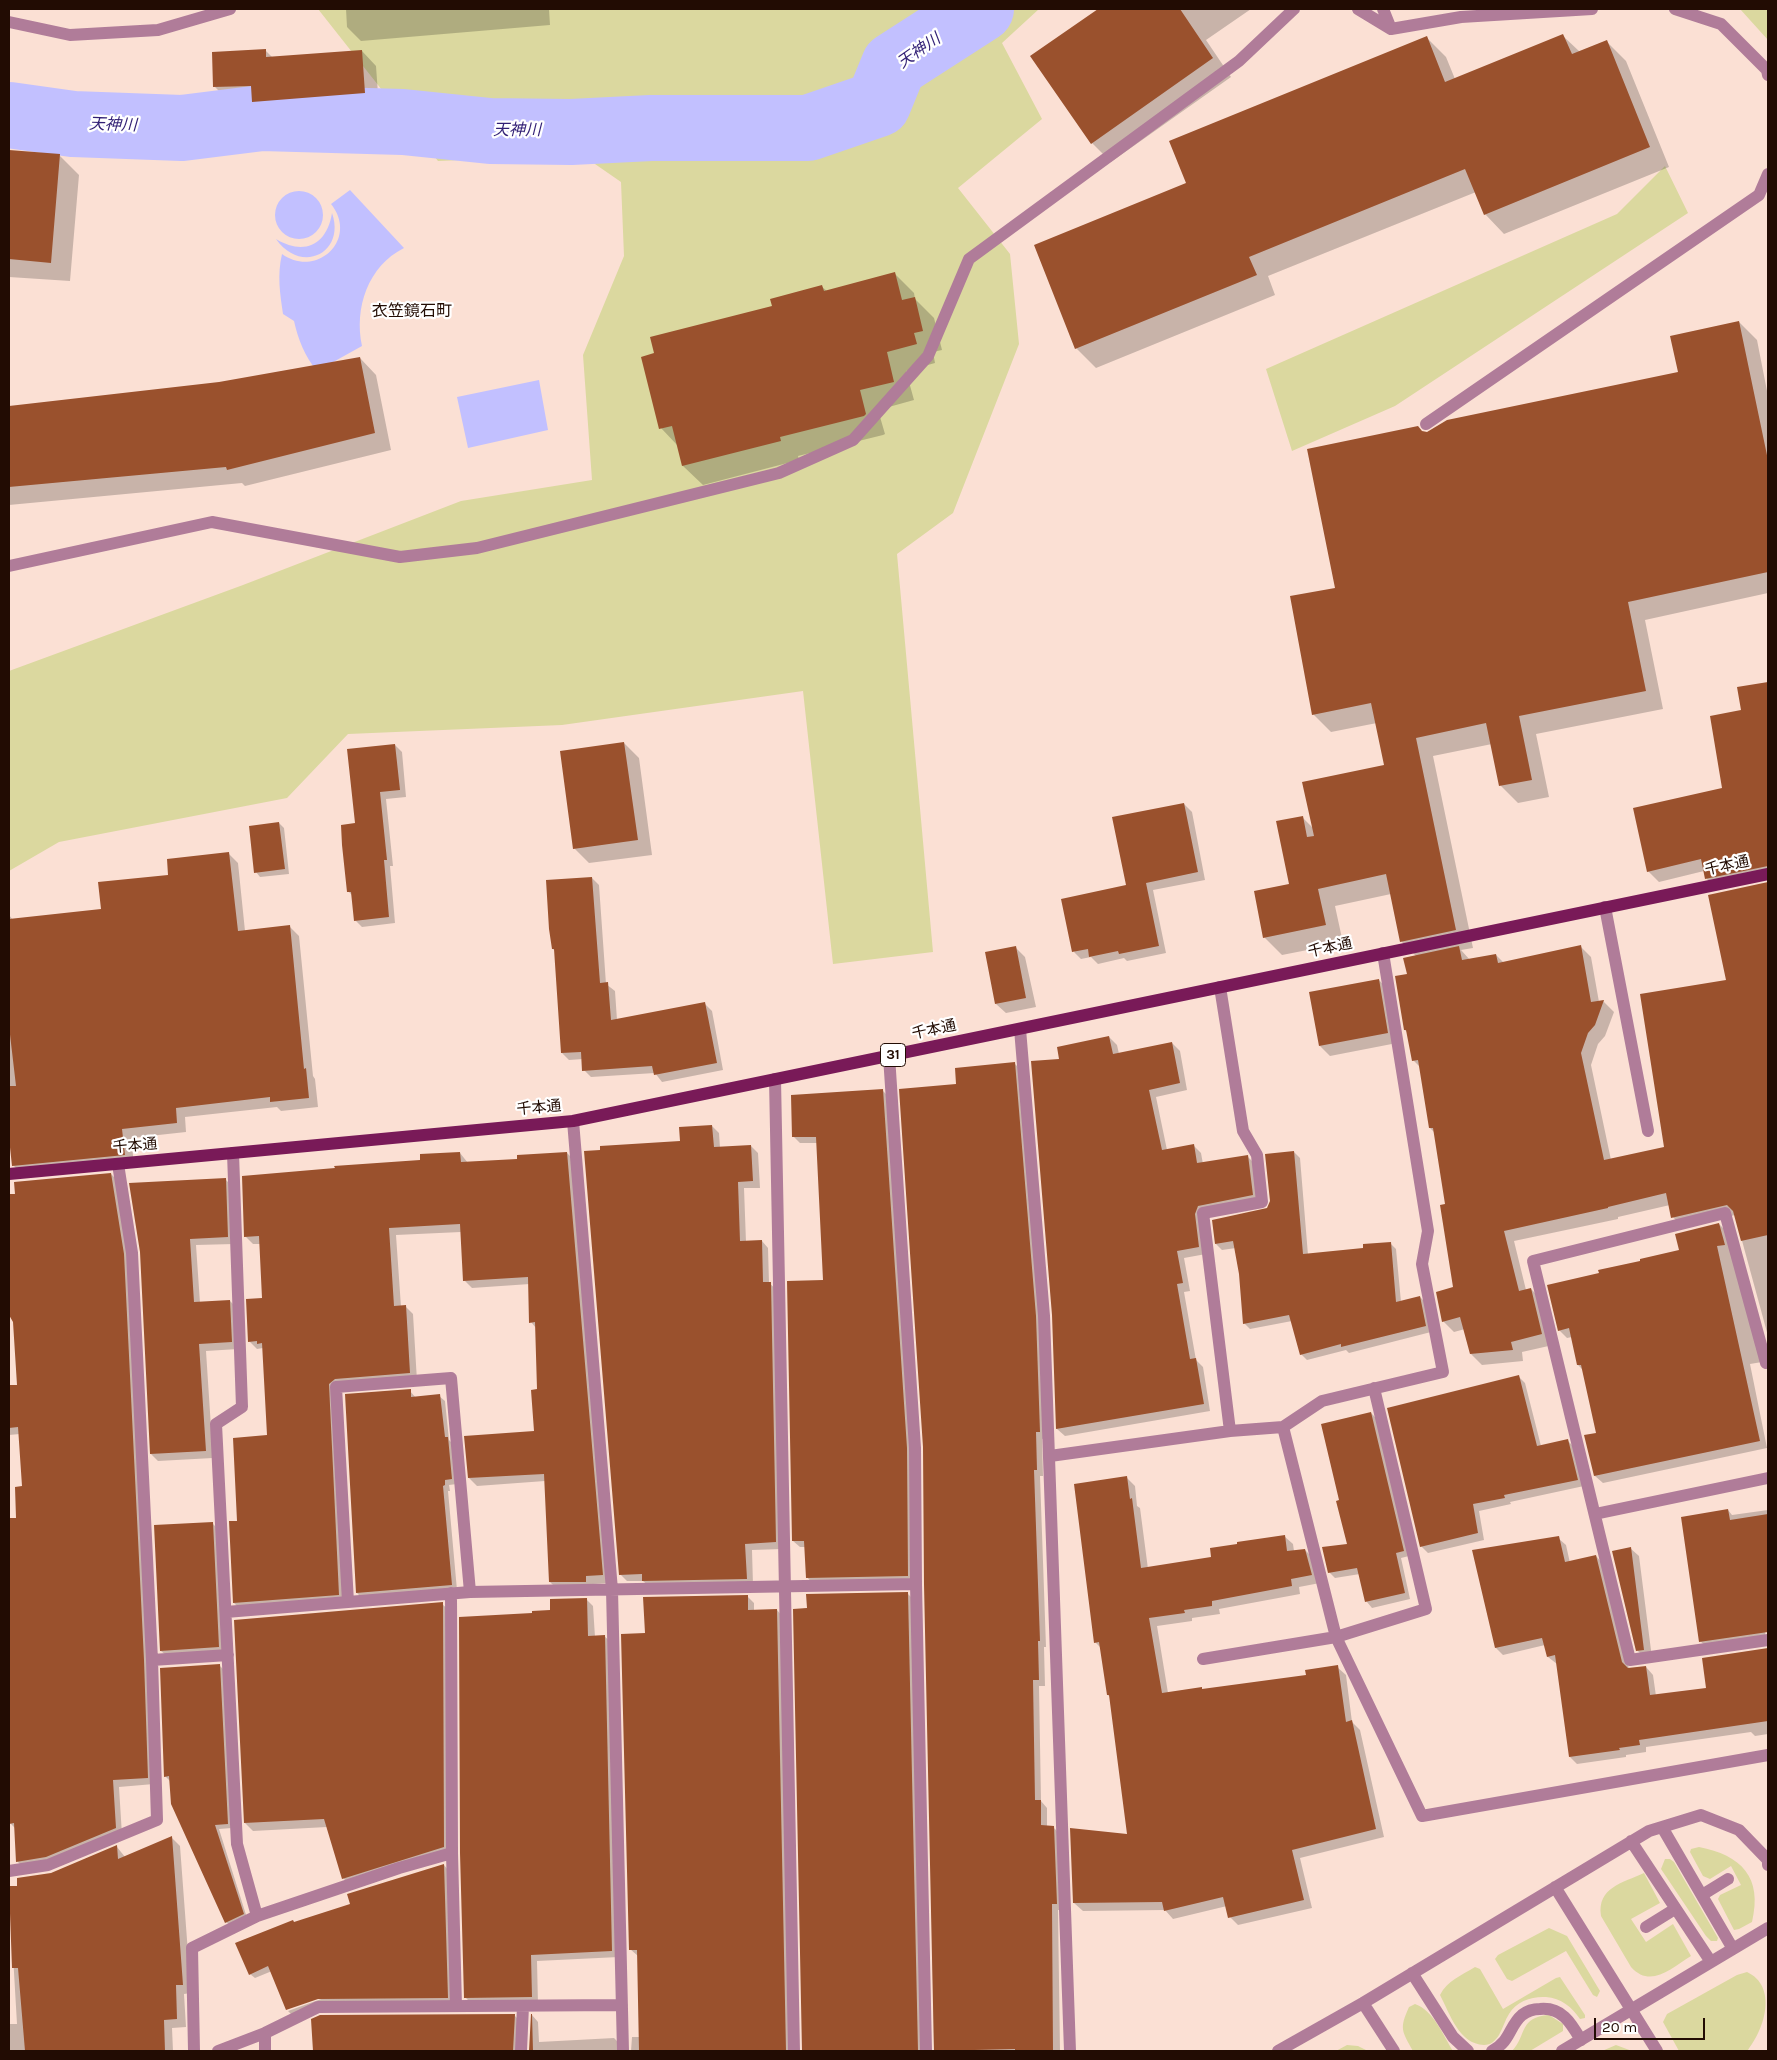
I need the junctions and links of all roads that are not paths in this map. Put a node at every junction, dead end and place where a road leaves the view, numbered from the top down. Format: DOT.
graph roads {
  1 [pos="230,9"];
  2 [pos="1294,9"];
  3 [pos="1358,9"];
  4 [pos="1383,9"];
  5 [pos="1592,9"];
  6 [pos="1676,9"];
  7 [pos="9,22"];
  8 [pos="1391,29"];
  9 [pos="1768,75"];
  10 [pos="1768,174"];
  11 [pos="1426,424"];
  12 [pos="9,566"];
  13 [pos="1768,874"];
  14 [pos="1605,908"];
  15 [pos="1383,954"];
  16 [pos="1220,987"];
  17 [pos="1020,1029"];
  18 [pos="889,1056"];
  19 [pos="775,1079"];
  20 [pos="573,1121"];
  21 [pos="1648,1132"];
  22 [pos="233,1153"];
  23 [pos="118,1164"];
  24 [pos="9,1174"];
  25 [pos="1768,1362"];
  26 [pos="1374,1388"];
  27 [pos="1284,1427"];
  28 [pos="1230,1431"];
  29 [pos="1050,1456"];
  30 [pos="1768,1478"];
  31 [pos="1595,1514"];
  32 [pos="916,1584"];
  33 [pos="784,1587"];
  34 [pos="612,1590"];
  35 [pos="470,1592"];
  36 [pos="451,1594"];
  37 [pos="348,1602"];
  38 [pos="226,1612"];
  39 [pos="1336,1637"];
  40 [pos="1768,1640"];
  41 [pos="228,1655"];
  42 [pos="1203,1659"];
  43 [pos="152,1660"];
  44 [pos="1768,1755"];
  45 [pos="1662,1827"];
  46 [pos="1631,1841"];
  47 [pos="452,1853"];
  48 [pos="1768,1864"];
  49 [pos="9,1871"];
  50 [pos="1728,1879"];
  51 [pos="1554,1887"];
  52 [pos="1702,1895"];
  53 [pos="1676,1909"];
  54 [pos="257,1916"];
  55 [pos="1646,1927"];
  56 [pos="1768,1928"];
  57 [pos="1733,1949"];
  58 [pos="1711,1962"];
  59 [pos="1412,1973"];
  60 [pos="1363,2003"];
  61 [pos="622,2005"];
  62 [pos="456,2006"];
  63 [pos="523,2006"];
  64 [pos="1631,2009"];
  65 [pos="265,2033"];
  66 [pos="1581,2040"];
  67 [pos="194,2051"];
  68 [pos="218,2051"];
  69 [pos="265,2051"];
  70 [pos="522,2051"];
  71 [pos="623,2051"];
  72 [pos="794,2051"];
  73 [pos="926,2051"];
  74 [pos="1070,2051"];
  75 [pos="1278,2051"];
  76 [pos="1394,2051"];
  77 [pos="1468,2051"];
  78 [pos="1492,2051"];
  79 [pos="1562,2051"];
  80 [pos="1657,2051"];
  1 -- 7 [label="street"];
  2 -- 12 [label="street"];
  3 -- 8 [label="street"];
  4 -- 8 [label="street"];
  5 -- 8 [label="street"];
  6 -- 9 [label="street"];
  10 -- 11 [label="street"];
  13 -- 14 [label="main road, 千本通 / 31"];
  14 -- 15 [label="main road, 千本通 / 31"];
  14 -- 21 [label="street"];
  15 -- 16 [label="main road, 千本通 / 31"];
  15 -- 26 [label="street"];
  16 -- 17 [label="main road, 千本通 / 31"];
  16 -- 28 [label="street"];
  17 -- 18 [label="main road, 千本通 / 31"];
  17 -- 29 [label="street"];
  18 -- 19 [label="main road, 千本通 / 31"];
  18 -- 32 [label="street"];
  19 -- 20 [label="main road, 千本通 / 31"];
  19 -- 33 [label="street"];
  20 -- 22 [label="main road, 千本通 / 31"];
  20 -- 34 [label="street"];
  22 -- 23 [label="main road, 千本通 / 31"];
  22 -- 38 [label="street"];
  23 -- 24 [label="main road, 千本通 / 31"];
  23 -- 43 [label="street"];
  25 -- 31 [label="street"];
  26 -- 27 [label="street"];
  26 -- 39 [label="street"];
  27 -- 28 [label="street"];
  27 -- 39 [label="street"];
  28 -- 29 [label="street"];
  29 -- 74 [label="street"];
  30 -- 31 [label="street"];
  31 -- 40 [label="street"];
  32 -- 33 [label="street"];
  32 -- 73 [label="street"];
  33 -- 34 [label="street"];
  33 -- 72 [label="street"];
  34 -- 35 [label="street"];
  34 -- 61 [label="street"];
  35 -- 36 [label="street"];
  35 -- 37 [label="street"];
  36 -- 37 [label="street"];
  36 -- 47 [label="street"];
  37 -- 38 [label="street"];
  38 -- 41 [label="street"];
  39 -- 42 [label="street"];
  39 -- 44 [label="street"];
  41 -- 43 [label="street"];
  41 -- 54 [label="street"];
  43 -- 49 [label="street"];
  45 -- 46 [label="street"];
  45 -- 48 [label="street"];
  45 -- 52 [label="street"];
  46 -- 51 [label="street"];
  46 -- 53 [label="street"];
  47 -- 54 [label="street"];
  47 -- 62 [label="street"];
  50 -- 52 [label="street"];
  51 -- 59 [label="street"];
  51 -- 64 [label="street"];
  52 -- 57 [label="street"];
  53 -- 55 [label="street"];
  53 -- 58 [label="street"];
  54 -- 67 [label="street"];
  56 -- 57 [label="street"];
  57 -- 58 [label="street"];
  58 -- 64 [label="street"];
  59 -- 60 [label="street"];
  59 -- 77 [label="street"];
  60 -- 75 [label="street"];
  60 -- 76 [label="street"];
  61 -- 63 [label="street"];
  61 -- 71 [label="street"];
  62 -- 63 [label="street"];
  62 -- 65 [label="street"];
  63 -- 70 [label="street"];
  64 -- 66 [label="street"];
  64 -- 80 [label="street"];
  65 -- 68 [label="street"];
  65 -- 69 [label="street"];
  66 -- 78 [label="street"];
  66 -- 79 [label="street"];
}
